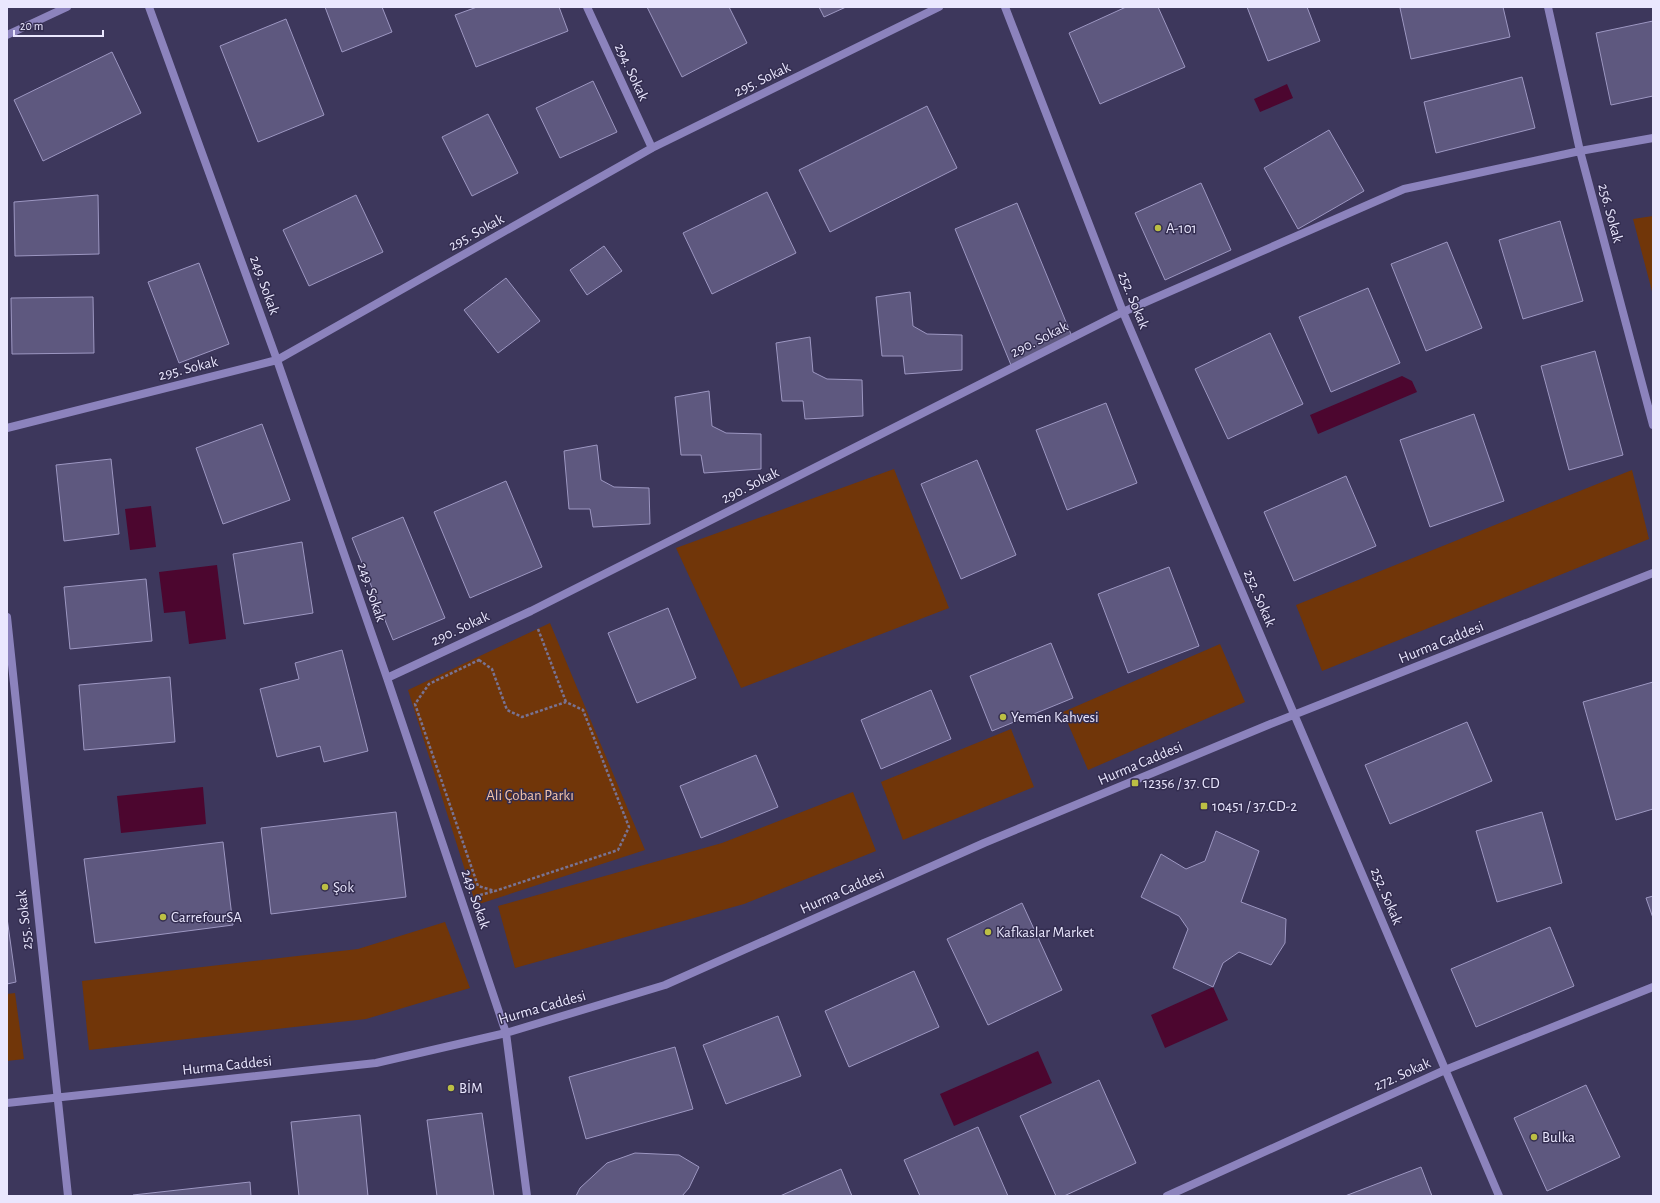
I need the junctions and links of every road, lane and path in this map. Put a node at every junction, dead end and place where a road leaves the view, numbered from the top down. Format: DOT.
graph roads {
  1 [pos="67,7"];
  2 [pos="149,7"];
  3 [pos="587,7"];
  4 [pos="939,7"];
  5 [pos="1005,7"];
  6 [pos="1548,7"];
  7 [pos="7,35"];
  8 [pos="1653,138"];
  9 [pos="652,148"];
  10 [pos="1580,151"];
  11 [pos="1123,312"];
  12 [pos="277,360"];
  13 [pos="1653,425"];
  14 [pos="7,428"];
  15 [pos="1653,573"];
  16 [pos="531,611"];
  17 [pos="7,617"];
  18 [pos="387,678"];
  19 [pos="566,702"];
  20 [pos="1295,716"];
  21 [pos="1653,987"];
  22 [pos="506,1032"];
  23 [pos="1445,1070"];
  24 [pos="57,1097"];
  25 [pos="7,1103"];
  26 [pos="68,1196"];
  27 [pos="527,1196"];
  28 [pos="1167,1196"];
  29 [pos="1499,1196"];
  1 -- 7 [label="street"];
  2 -- 12 [label="street, 249. Sokak"];
  3 -- 9 [label="street, 294. Sokak"];
  4 -- 9 [label="street, 295. Sokak"];
  5 -- 11 [label="street, 252. Sokak"];
  6 -- 10 [label="street, 256. Sokak"];
  8 -- 10 [label="street, 290. Sokak"];
  9 -- 12 [label="street, 295. Sokak"];
  10 -- 11 [label="street, 290. Sokak"];
  10 -- 13 [label="street, 256. Sokak"];
  11 -- 16 [label="street, 290. Sokak"];
  11 -- 20 [label="street, 252. Sokak"];
  12 -- 14 [label="street, 295. Sokak"];
  12 -- 18 [label="street, 249. Sokak"];
  15 -- 20 [label="street, Hurma Caddesi"];
  16 -- 18 [label="street, 290. Sokak"];
  16 -- 19 [label="path"];
  17 -- 24 [label="street, 255. Sokak"];
  18 -- 22 [label="street, 249. Sokak"];
  19 -- 19 [label="path"];
  20 -- 22 [label="street, Hurma Caddesi"];
  20 -- 23 [label="street, 252. Sokak"];
  21 -- 23 [label="street, 272. Sokak"];
  22 -- 24 [label="street, Hurma Caddesi"];
  22 -- 27 [label="street, 249. Sokak"];
  23 -- 28 [label="street, 272. Sokak"];
  23 -- 29 [label="street, 252. Sokak"];
  24 -- 25 [label="street, Hurma Caddesi"];
  24 -- 26 [label="street, 255. Sokak"];
}
